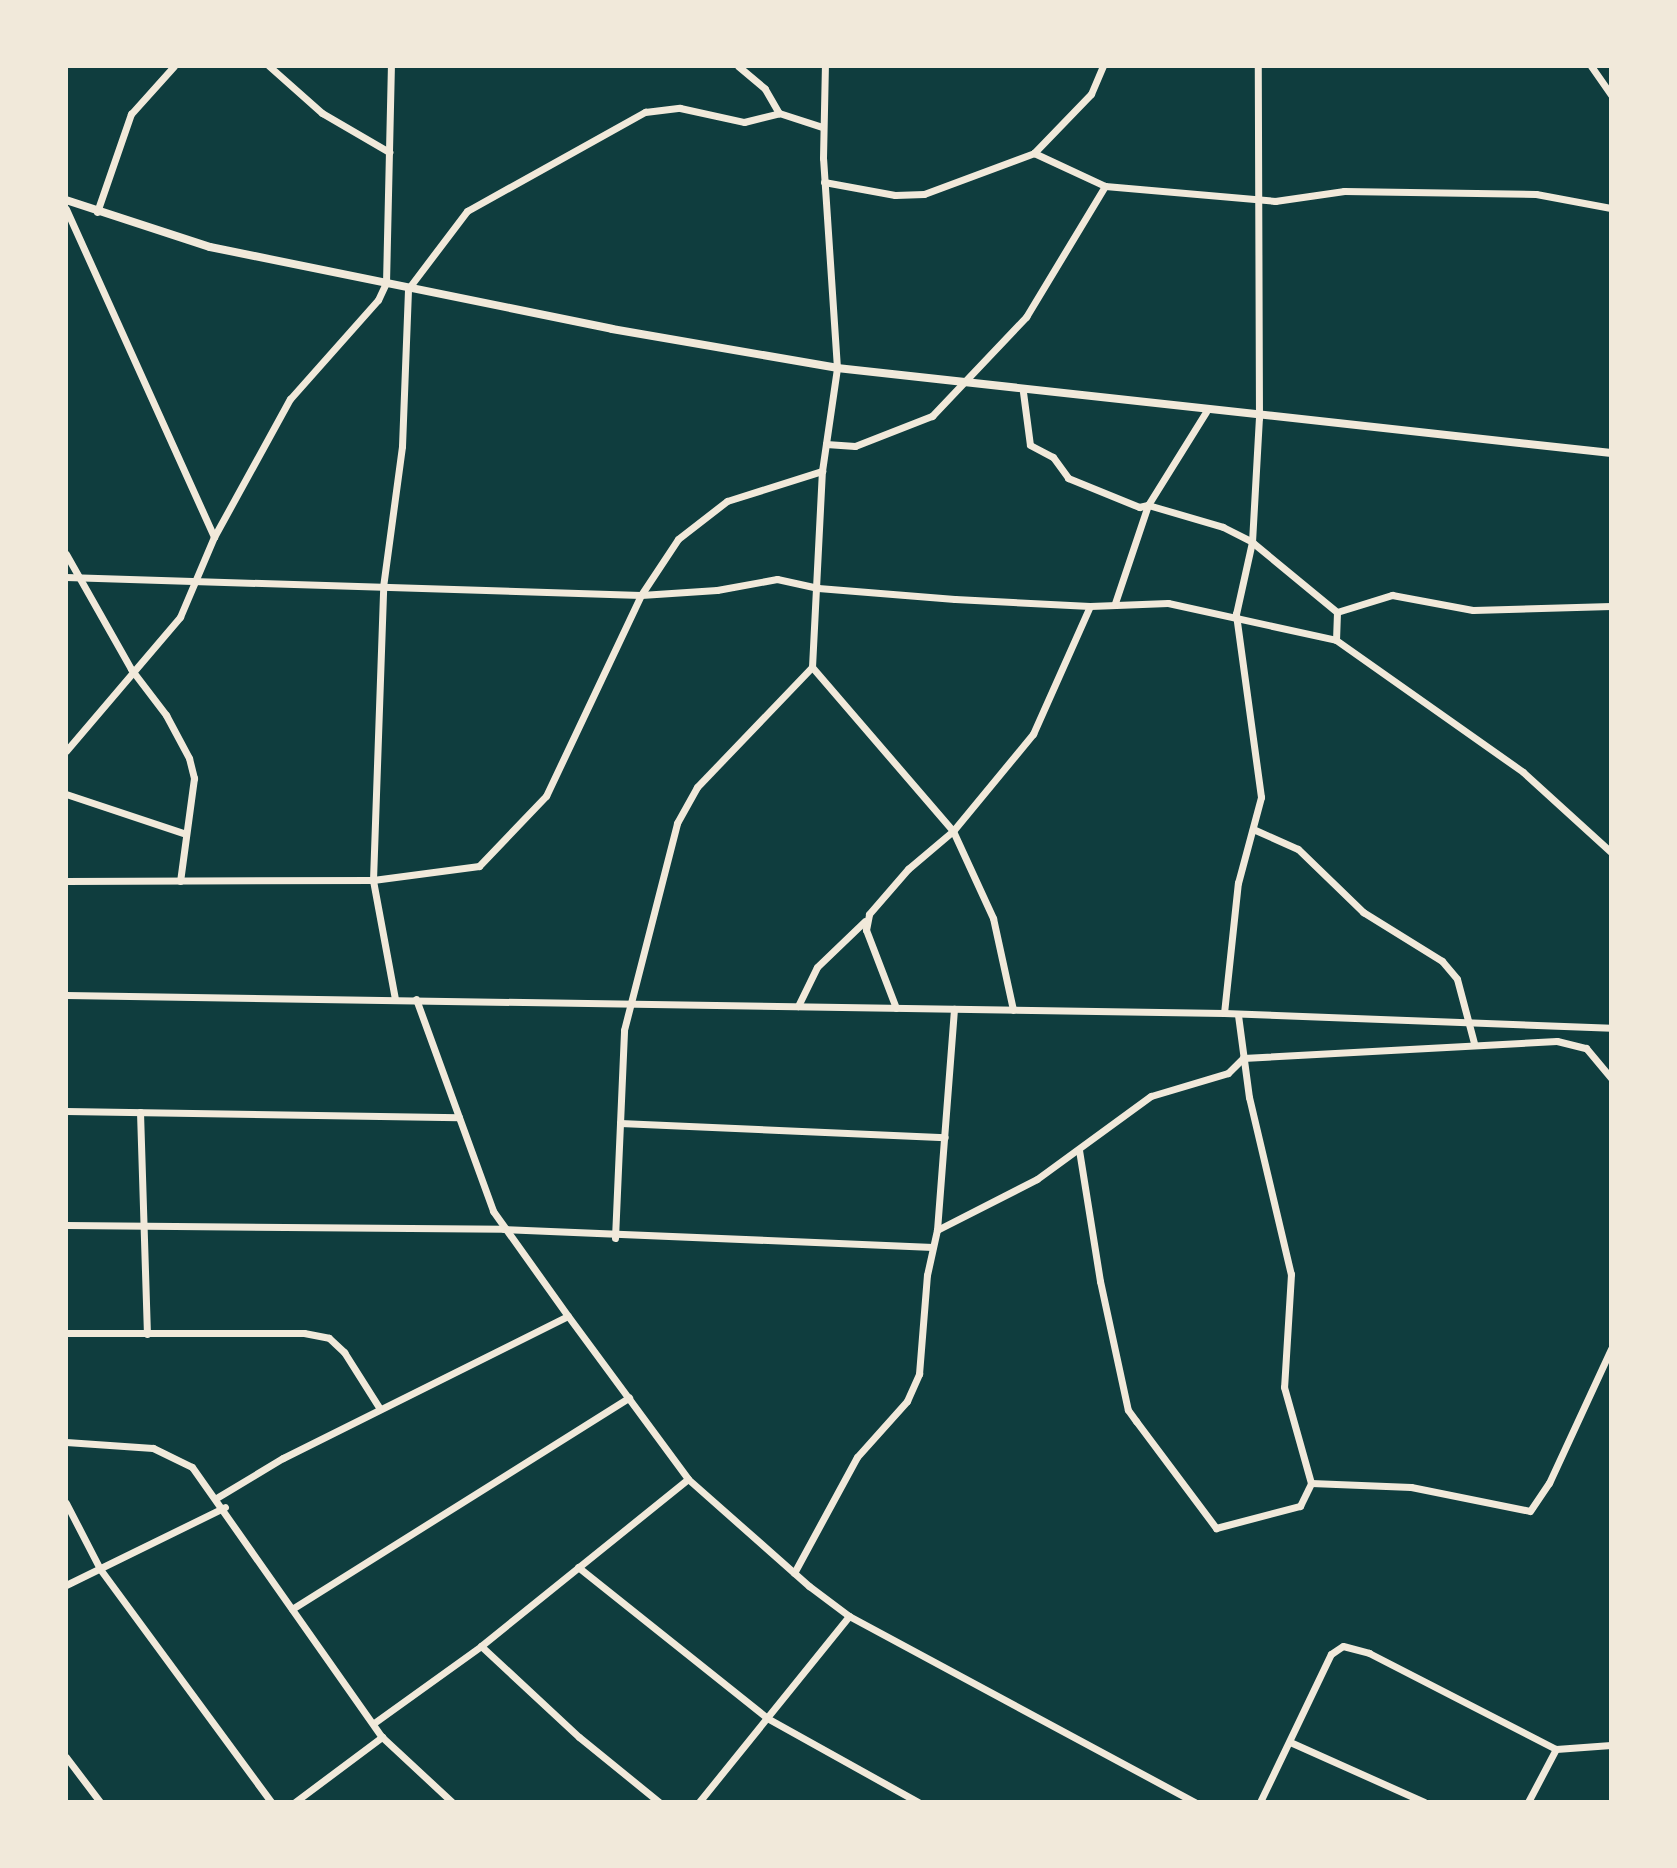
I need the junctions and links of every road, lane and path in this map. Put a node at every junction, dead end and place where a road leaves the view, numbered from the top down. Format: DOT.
graph roads {
  1 [pos="174,66"];
  2 [pos="269,66"];
  3 [pos="391,66"];
  4 [pos="738,66"];
  5 [pos="825,66"];
  6 [pos="1103,66"];
  7 [pos="1258,66"];
  8 [pos="1591,66"];
  9 [pos="1611,95"];
  10 [pos="779,113"];
  11 [pos="822,127"];
  12 [pos="389,152"];
  13 [pos="1034,153"];
  14 [pos="824,182"];
  15 [pos="1105,186"];
  16 [pos="1260,197"];
  17 [pos="66,200"];
  18 [pos="1611,208"];
  19 [pos="66,209"];
  20 [pos="97,212"];
  21 [pos="386,283"];
  22 [pos="408,289"];
  23 [pos="837,368"];
  24 [pos="965,385"];
  25 [pos="1023,392"];
  26 [pos="1206,412"];
  27 [pos="1259,418"];
  28 [pos="826,444"];
  29 [pos="1611,453"];
  30 [pos="822,471"];
  31 [pos="1148,505"];
  32 [pos="214,537"];
  33 [pos="1252,542"];
  34 [pos="66,554"];
  35 [pos="66,577"];
  36 [pos="79,577"];
  37 [pos="198,582"];
  38 [pos="383,587"];
  39 [pos="818,588"];
  40 [pos="641,595"];
  41 [pos="1115,603"];
  42 [pos="1090,606"];
  43 [pos="1611,606"];
  44 [pos="1337,612"];
  45 [pos="1236,614"];
  46 [pos="1336,640"];
  47 [pos="812,667"];
  48 [pos="131,669"];
  49 [pos="66,751"];
  50 [pos="66,794"];
  51 [pos="1253,829"];
  52 [pos="953,831"];
  53 [pos="183,833"];
  54 [pos="1611,852"];
  55 [pos="373,880"];
  56 [pos="66,881"];
  57 [pos="180,881"];
  58 [pos="865,921"];
  59 [pos="66,995"];
  60 [pos="395,999"];
  61 [pos="416,999"];
  62 [pos="629,1002"];
  63 [pos="798,1006"];
  64 [pos="896,1008"];
  65 [pos="954,1009"];
  66 [pos="1013,1010"];
  67 [pos="1224,1013"];
  68 [pos="1238,1015"];
  69 [pos="1470,1023"];
  70 [pos="1611,1028"];
  71 [pos="1474,1043"];
  72 [pos="1243,1058"];
  73 [pos="1611,1078"];
  74 [pos="66,1111"];
  75 [pos="140,1112"];
  76 [pos="459,1117"];
  77 [pos="620,1123"];
  78 [pos="945,1137"];
  79 [pos="1079,1150"];
  80 [pos="66,1225"];
  81 [pos="142,1227"];
  82 [pos="504,1229"];
  83 [pos="937,1230"];
  84 [pos="615,1238"];
  85 [pos="933,1247"];
  86 [pos="568,1316"];
  87 [pos="66,1333"];
  88 [pos="147,1334"];
  89 [pos="1611,1349"];
  90 [pos="629,1398"];
  91 [pos="380,1409"];
  92 [pos="66,1442"];
  93 [pos="688,1479"];
  94 [pos="1311,1483"];
  95 [pos="218,1497"];
  96 [pos="66,1503"];
  97 [pos="225,1507"];
  98 [pos="578,1567"];
  99 [pos="100,1569"];
  100 [pos="794,1573"];
  101 [pos="66,1585"];
  102 [pos="292,1609"];
  103 [pos="849,1616"];
  104 [pos="481,1646"];
  105 [pos="767,1718"];
  106 [pos="374,1723"];
  107 [pos="382,1737"];
  108 [pos="1290,1742"];
  109 [pos="1611,1745"];
  110 [pos="1556,1749"];
  111 [pos="66,1757"];
  112 [pos="100,1802"];
  113 [pos="271,1802"];
  114 [pos="295,1802"];
  115 [pos="452,1802"];
  116 [pos="659,1802"];
  117 [pos="699,1802"];
  118 [pos="918,1802"];
  119 [pos="1195,1802"];
  120 [pos="1260,1802"];
  121 [pos="1424,1802"];
  122 [pos="1528,1802"];
  1 -- 20 [label="street"];
  2 -- 12 [label="street"];
  3 -- 12 [label="street"];
  4 -- 10 [label="street"];
  5 -- 11 [label="street"];
  6 -- 13 [label="street"];
  7 -- 16 [label="street"];
  8 -- 9 [label="street"];
  10 -- 11 [label="street"];
  10 -- 22 [label="street"];
  11 -- 14 [label="street"];
  12 -- 21 [label="street"];
  13 -- 14 [label="street"];
  13 -- 15 [label="street"];
  14 -- 23 [label="street"];
  15 -- 16 [label="street"];
  15 -- 24 [label="street"];
  16 -- 18 [label="street"];
  16 -- 27 [label="street"];
  17 -- 20 [label="street"];
  19 -- 32 [label="street"];
  20 -- 21 [label="street"];
  21 -- 22 [label="street"];
  21 -- 32 [label="street"];
  22 -- 23 [label="street"];
  22 -- 38 [label="street"];
  23 -- 24 [label="street"];
  23 -- 28 [label="street"];
  24 -- 25 [label="street"];
  24 -- 28 [label="street"];
  25 -- 26 [label="street"];
  25 -- 31 [label="street"];
  26 -- 27 [label="street"];
  26 -- 31 [label="street"];
  27 -- 29 [label="street"];
  27 -- 33 [label="street"];
  28 -- 30 [label="street"];
  30 -- 39 [label="street"];
  30 -- 40 [label="street"];
  31 -- 33 [label="street"];
  31 -- 41 [label="street"];
  32 -- 37 [label="street"];
  33 -- 44 [label="street"];
  33 -- 45 [label="street"];
  34 -- 36 [label="street"];
  35 -- 36 [label="street"];
  36 -- 37 [label="street"];
  36 -- 48 [label="street"];
  37 -- 38 [label="street"];
  37 -- 48 [label="street"];
  38 -- 40 [label="street"];
  38 -- 55 [label="street"];
  39 -- 40 [label="street"];
  39 -- 42 [label="street"];
  39 -- 47 [label="street"];
  40 -- 55 [label="street"];
  41 -- 42 [label="street"];
  41 -- 45 [label="street"];
  42 -- 52 [label="street"];
  43 -- 44 [label="street"];
  44 -- 46 [label="street"];
  45 -- 46 [label="street"];
  45 -- 51 [label="street"];
  46 -- 54 [label="street"];
  47 -- 52 [label="street"];
  47 -- 62 [label="street"];
  48 -- 49 [label="street"];
  48 -- 53 [label="street"];
  50 -- 53 [label="street"];
  51 -- 67 [label="street"];
  51 -- 69 [label="street"];
  52 -- 58 [label="street"];
  52 -- 66 [label="street"];
  53 -- 57 [label="street"];
  55 -- 57 [label="street"];
  55 -- 60 [label="street"];
  56 -- 57 [label="street"];
  58 -- 63 [label="street"];
  58 -- 64 [label="street"];
  59 -- 60 [label="street"];
  60 -- 61 [label="street"];
  61 -- 62 [label="street"];
  61 -- 76 [label="street"];
  62 -- 63 [label="street"];
  62 -- 77 [label="street"];
  63 -- 64 [label="street"];
  64 -- 65 [label="street"];
  65 -- 66 [label="street"];
  65 -- 78 [label="street"];
  66 -- 67 [label="street"];
  67 -- 68 [label="street"];
  68 -- 69 [label="street"];
  68 -- 72 [label="street"];
  69 -- 70 [label="street"];
  69 -- 71 [label="street"];
  71 -- 72 [label="street"];
  71 -- 73 [label="street"];
  72 -- 79 [label="street"];
  72 -- 94 [label="street"];
  74 -- 75 [label="street"];
  75 -- 76 [label="street"];
  75 -- 81 [label="street"];
  76 -- 82 [label="street"];
  77 -- 78 [label="street"];
  77 -- 84 [label="street"];
  78 -- 83 [label="street"];
  79 -- 83 [label="street"];
  79 -- 94 [label="street"];
  80 -- 81 [label="street"];
  81 -- 82 [label="street"];
  81 -- 88 [label="street"];
  82 -- 84 [label="street"];
  82 -- 86 [label="street"];
  83 -- 85 [label="street"];
  84 -- 85 [label="street"];
  85 -- 100 [label="street"];
  86 -- 90 [label="street"];
  86 -- 91 [label="street"];
  87 -- 88 [label="street"];
  88 -- 91 [label="street"];
  89 -- 94 [label="street"];
  90 -- 93 [label="street"];
  90 -- 102 [label="street"];
  91 -- 95 [label="street"];
  92 -- 95 [label="street"];
  93 -- 98 [label="street"];
  93 -- 100 [label="street"];
  95 -- 97 [label="street"];
  96 -- 99 [label="street"];
  97 -- 99 [label="street"];
  97 -- 102 [label="street"];
  98 -- 104 [label="street"];
  98 -- 105 [label="street"];
  99 -- 101 [label="street"];
  99 -- 113 [label="street"];
  100 -- 103 [label="street"];
  102 -- 106 [label="street"];
  103 -- 105 [label="street"];
  103 -- 119 [label="street"];
  104 -- 106 [label="street"];
  104 -- 116 [label="street"];
  105 -- 117 [label="street"];
  105 -- 118 [label="street"];
  106 -- 107 [label="street"];
  107 -- 114 [label="street"];
  107 -- 115 [label="street"];
  108 -- 110 [label="street"];
  108 -- 120 [label="street"];
  108 -- 121 [label="street"];
  109 -- 110 [label="street"];
  110 -- 122 [label="street"];
  111 -- 112 [label="street"];
}
